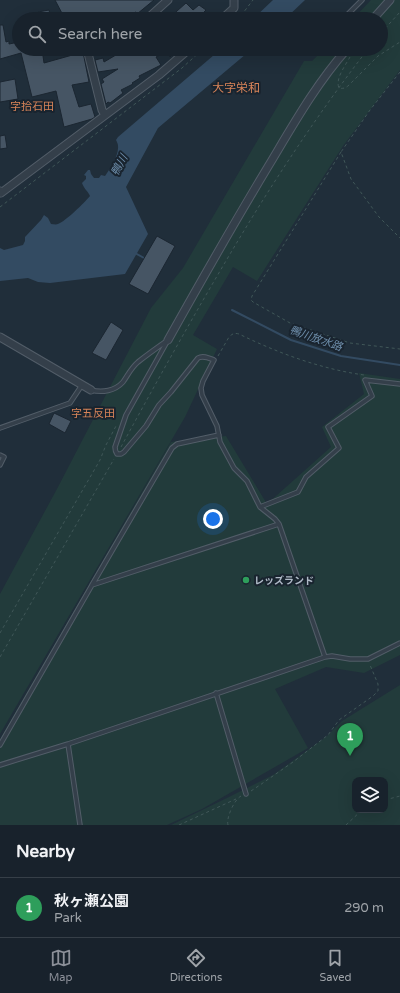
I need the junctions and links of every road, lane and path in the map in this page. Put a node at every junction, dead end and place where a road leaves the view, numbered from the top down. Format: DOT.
graph roads {
  1 [pos="168,0"];
  2 [pos="234,0"];
  3 [pos="253,0"];
  4 [pos="362,0"];
  5 [pos="390,0"];
  6 [pos="155,12"];
  7 [pos="230,12"];
  8 [pos="244,12"];
  9 [pos="350,12"];
  10 [pos="379,12"];
  11 [pos="400,12"];
  12 [pos="388,26"];
  13 [pos="400,42"];
  14 [pos="388,50"];
  15 [pos="89,56"];
  16 [pos="181,56"];
  17 [pos="196,56"];
  18 [pos="345,56"];
  19 [pos="347,56"];
  20 [pos="363,56"];
  21 [pos="378,56"];
  22 [pos="400,72"];
  23 [pos="339,88"];
  24 [pos="105,115"];
  25 [pos="341,152"];
  26 [pos="0,191"];
  27 [pos="0,207"];
  28 [pos="400,238"];
  29 [pos="0,337"];
  30 [pos="168,340"];
  31 [pos="400,349"];
  32 [pos="214,360"];
  33 [pos="363,375"];
  34 [pos="400,384"];
  35 [pos="82,385"];
  36 [pos="91,390"];
  37 [pos="126,415"];
  38 [pos="0,428"];
  39 [pos="219,435"];
  40 [pos="117,454"];
  41 [pos="0,455"];
  42 [pos="0,465"];
  43 [pos="260,506"];
  44 [pos="279,524"];
  45 [pos="92,585"];
  46 [pos="0,633"];
  47 [pos="400,643"];
  48 [pos="0,657"];
  49 [pos="324,657"];
  50 [pos="368,659"];
  51 [pos="216,694"];
  52 [pos="68,744"];
  53 [pos="0,745"];
  54 [pos="0,765"];
  55 [pos="246,794"];
  56 [pos="400,796"];
  57 [pos="237,799"];
  58 [pos="388,799"];
  59 [pos="359,813"];
  60 [pos="80,825"];
  61 [pos="179,825"];
  62 [pos="228,825"];
  63 [pos="346,825"];
  1 -- 6 [label="street"];
  2 -- 7 [label="street"];
  3 -- 8 [label="path"];
  4 -- 9 [label="lane"];
  5 -- 10 [label="street"];
  11 -- 12 [label="path"];
  13 -- 14 [label="path"];
  15 -- 24 [label="street"];
  16 -- 24 [label="street"];
  17 -- 27 [label="path"];
  18 -- 30 [label="street"];
  19 -- 23 [label="path"];
  20 -- 23 [label="path"];
  21 -- 23 [label="path"];
  22 -- 25 [label="path"];
  23 -- 40 [label="path"];
  24 -- 26 [label="street"];
  25 -- 28 [label="path"];
  25 -- 31 [label="path"];
  29 -- 35 [label="street"];
  30 -- 36 [label="lane"];
  30 -- 37 [label="lane"];
  32 -- 33 [label="path"];
  32 -- 39 [label="lane"];
  32 -- 40 [label="lane"];
  34 -- 43 [label="lane"];
  35 -- 36 [label="street"];
  35 -- 38 [label="lane"];
  37 -- 40 [label="lane"];
  37 -- 46 [label="path"];
  39 -- 43 [label="lane"];
  39 -- 45 [label="lane"];
  40 -- 48 [label="path"];
  41 -- 42 [label="lane"];
  43 -- 44 [label="lane"];
  44 -- 45 [label="lane"];
  44 -- 49 [label="lane"];
  45 -- 53 [label="lane"];
  47 -- 50 [label="lane"];
  49 -- 50 [label="lane"];
  49 -- 51 [label="lane"];
  50 -- 55 [label="path"];
  51 -- 52 [label="lane"];
  51 -- 55 [label="lane"];
  52 -- 54 [label="lane"];
  52 -- 60 [label="lane"];
  55 -- 57 [label="path"];
  56 -- 58 [label="path"];
  57 -- 61 [label="path"];
  57 -- 62 [label="path"];
  59 -- 63 [label="path"];
}
